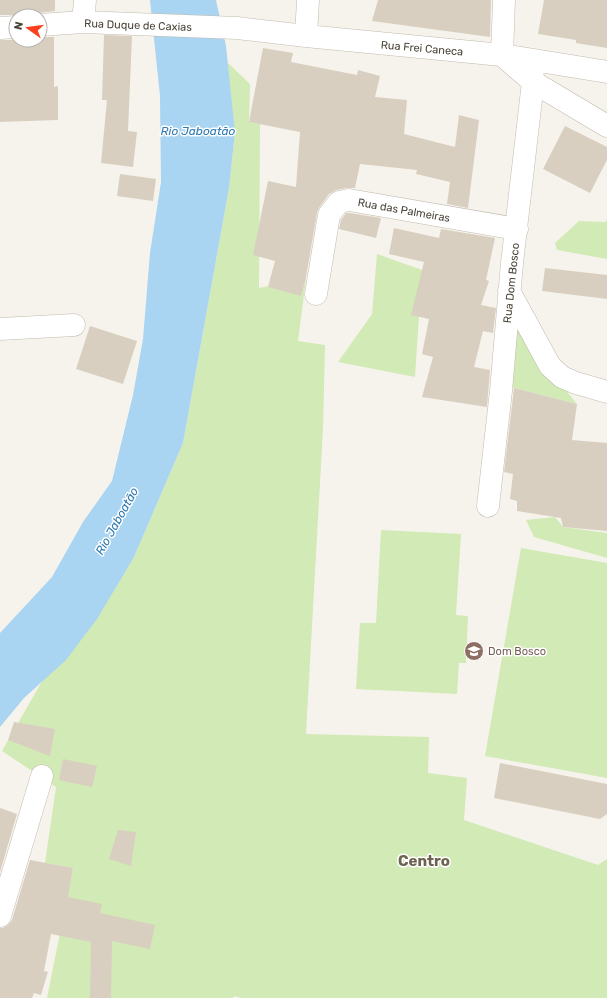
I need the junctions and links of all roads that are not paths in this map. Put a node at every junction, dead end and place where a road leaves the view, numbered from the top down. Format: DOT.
graph roads {
  1 [pos="85,0"];
  2 [pos="308,0"];
  3 [pos="504,0"];
  4 [pos="84,22"];
  5 [pos="48,24"];
  6 [pos="237,28"];
  7 [pos="306,36"];
  8 [pos="502,55"];
  9 [pos="532,60"];
  10 [pos="607,72"];
  11 [pos="533,82"];
  12 [pos="607,126"];
  13 [pos="517,229"];
  14 [pos="509,290"];
  15 [pos="316,294"];
  16 [pos="74,325"];
  17 [pos="0,329"];
  18 [pos="607,392"];
  19 [pos="488,506"];
  20 [pos="42,776"];
  21 [pos="0,916"];
  1 -- 4 [label="street"];
  2 -- 7 [label="street"];
  3 -- 8 [label="street"];
  4 -- 5 [label="street, Rua Duque de Caxias"];
  4 -- 6 [label="street, Rua Duque de Caxias"];
  6 -- 7 [label="street, Rua Frei Caneca"];
  7 -- 8 [label="street, Rua Frei Caneca"];
  8 -- 9 [label="street, Rua Frei Caneca"];
  8 -- 11 [label="street"];
  9 -- 10 [label="street, Rua Frei Caneca"];
  9 -- 11 [label="street, Rua Dom Bosco"];
  11 -- 12 [label="street"];
  11 -- 13 [label="street, Rua Dom Bosco"];
  13 -- 14 [label="street, Rua Dom Bosco"];
  13 -- 15 [label="street, Rua das Palmeiras"];
  14 -- 18 [label="street"];
  14 -- 19 [label="street, Rua Dom Bosco"];
  16 -- 17 [label="street"];
  20 -- 21 [label="street"];
}
